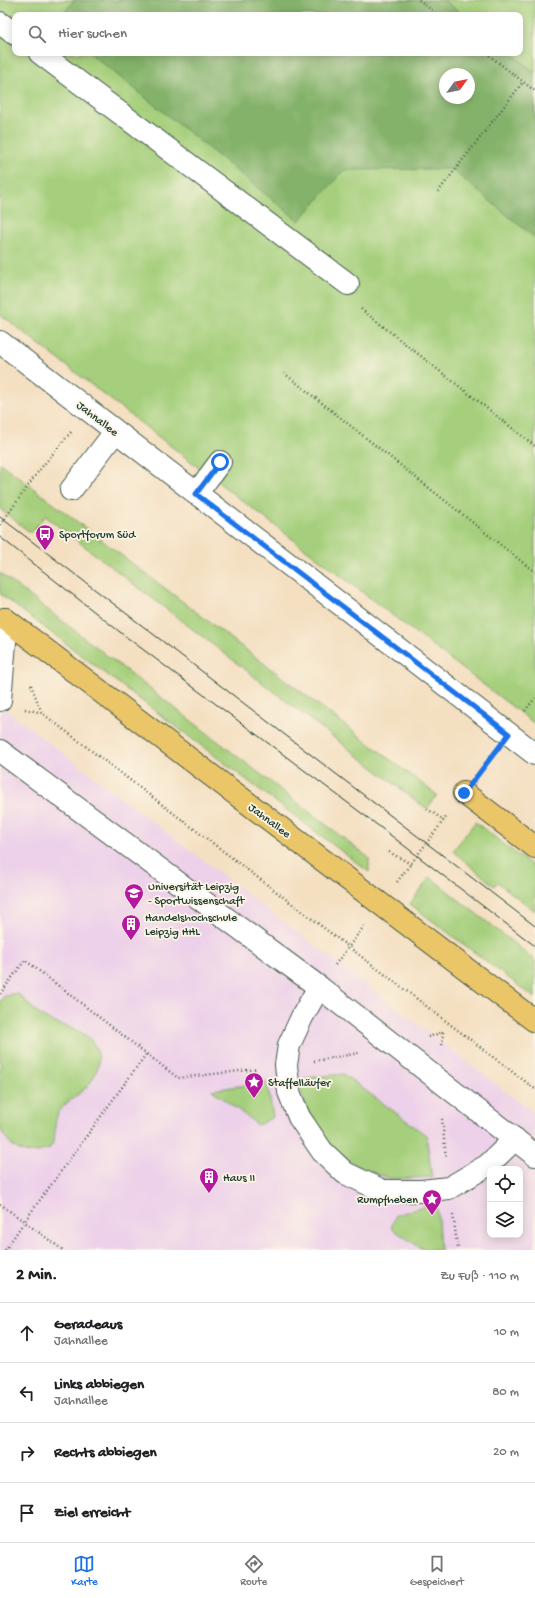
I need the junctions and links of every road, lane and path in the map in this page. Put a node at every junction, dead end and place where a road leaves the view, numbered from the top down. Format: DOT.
graph roads {
  1 [pos="419,0"];
  2 [pos="434,12"];
  3 [pos="0,23"];
  4 [pos="12,32"];
  5 [pos="44,56"];
  6 [pos="490,56"];
  7 [pos="523,82"];
  8 [pos="535,91"];
  9 [pos="438,192"];
  10 [pos="348,284"];
  11 [pos="360,308"];
  12 [pos="0,342"];
  13 [pos="284,373"];
  14 [pos="88,411"];
  15 [pos="115,432"];
  16 [pos="535,446"];
  17 [pos="220,462"];
  18 [pos="71,490"];
  19 [pos="196,494"];
  20 [pos="0,525"];
  21 [pos="535,572"];
  22 [pos="4,619"];
  23 [pos="535,698"];
  24 [pos="0,700"];
  25 [pos="42,713"];
  26 [pos="509,734"];
  27 [pos="0,751"];
  28 [pos="535,754"];
  29 [pos="464,793"];
  30 [pos="427,809"];
  31 [pos="444,820"];
  32 [pos="528,841"];
  33 [pos="389,852"];
  34 [pos="411,864"];
  35 [pos="381,904"];
  36 [pos="348,947"];
  37 [pos="319,986"];
  38 [pos="0,994"];
  39 [pos="535,1021"];
  40 [pos="396,1047"];
  41 [pos="147,1053"];
  42 [pos="286,1066"];
  43 [pos="439,1080"];
  44 [pos="535,1089"];
  45 [pos="514,1139"];
  46 [pos="535,1155"];
  47 [pos="449,1188"];
  48 [pos="0,1204"];
  49 [pos="24,1222"];
  50 [pos="61,1249"];
  51 [pos="5,1250"];
  52 [pos="458,1250"];
  1 -- 2 [label="path"];
  3 -- 4 [label="street"];
  5 -- 10 [label="street"];
  6 -- 7 [label="path"];
  7 -- 8 [label="path"];
  7 -- 9 [label="path"];
  11 -- 16 [label="path"];
  12 -- 14 [label="street, Jahnallee"];
  13 -- 21 [label="path"];
  14 -- 15 [label="street, Jahnallee"];
  14 -- 20 [label="path"];
  15 -- 18 [label="street"];
  15 -- 19 [label="street, Jahnallee"];
  17 -- 19 [label="street"];
  19 -- 26 [label="street, Jahnallee"];
  22 -- 24 [label="street"];
  22 -- 35 [label="main road, Jahnallee"];
  23 -- 26 [label="path"];
  25 -- 36 [label="path"];
  26 -- 28 [label="street, Jahnallee"];
  26 -- 29 [label="path"];
  27 -- 37 [label="street"];
  29 -- 31 [label="path"];
  29 -- 32 [label="main road"];
  30 -- 31 [label="path"];
  31 -- 34 [label="path"];
  33 -- 34 [label="path"];
  34 -- 35 [label="path"];
  35 -- 36 [label="path"];
  35 -- 39 [label="main road, Jahnallee"];
  36 -- 37 [label="path"];
  36 -- 44 [label="path"];
  37 -- 40 [label="street"];
  37 -- 42 [label="street"];
  38 -- 41 [label="path"];
  40 -- 42 [label="path"];
  40 -- 43 [label="street"];
  40 -- 43 [label="path"];
  41 -- 42 [label="path"];
  41 -- 49 [label="path"];
  42 -- 47 [label="street"];
  43 -- 45 [label="street"];
  43 -- 47 [label="path"];
  45 -- 46 [label="street"];
  45 -- 47 [label="street"];
  47 -- 52 [label="path"];
  48 -- 49 [label="path"];
  49 -- 50 [label="path"];
  49 -- 51 [label="path"];
}
